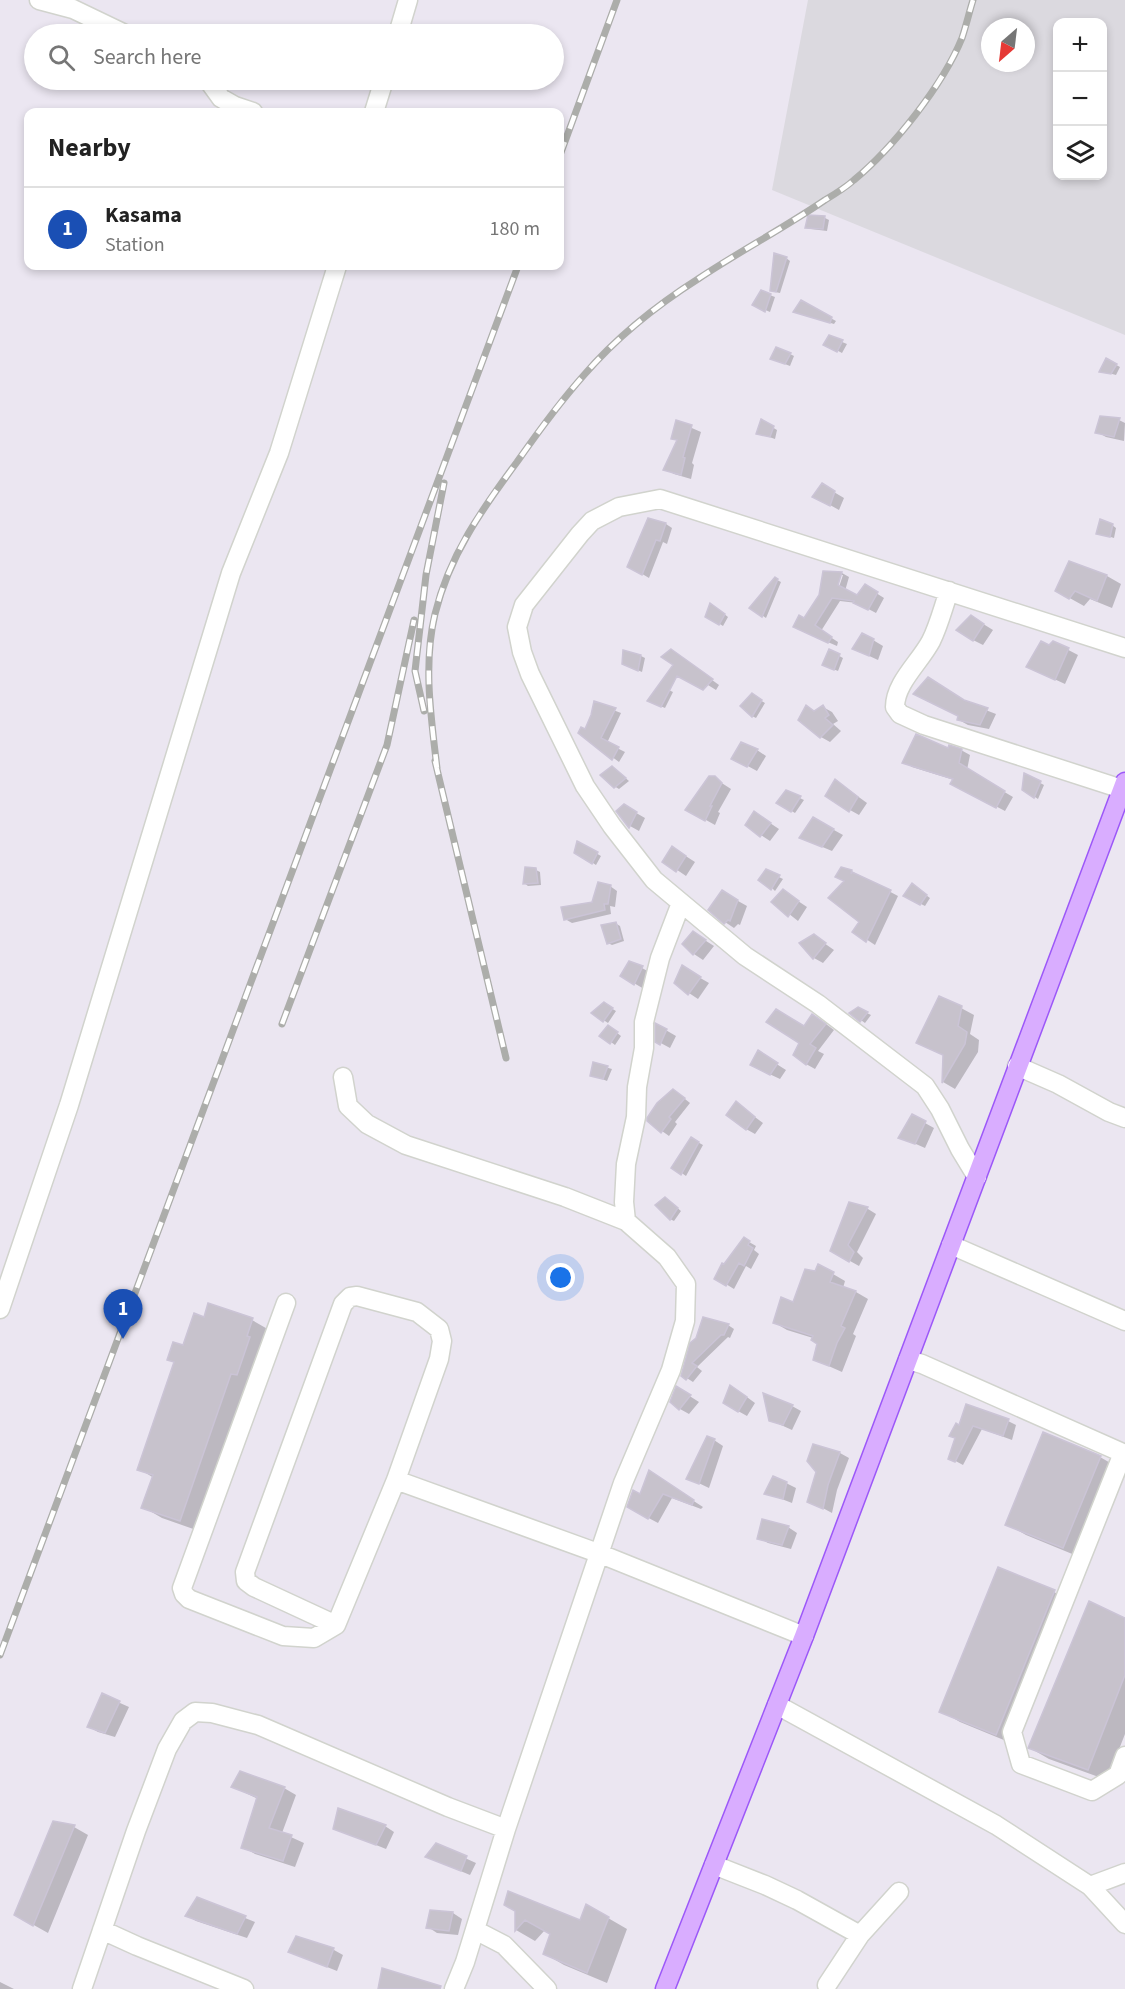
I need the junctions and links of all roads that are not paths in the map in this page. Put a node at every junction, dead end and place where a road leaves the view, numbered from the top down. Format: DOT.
graph roads {
  1 [pos="39,0"];
  2 [pos="408,0"];
  3 [pos="104,24"];
  4 [pos="401,24"];
  5 [pos="215,90"];
  6 [pos="381,90"];
  7 [pos="241,108"];
  8 [pos="375,108"];
  9 [pos="336,270"];
  10 [pos="949,591"];
  11 [pos="1125,648"];
  12 [pos="1124,785"];
  13 [pos="681,903"];
  14 [pos="1017,1066"];
  15 [pos="343,1077"];
  16 [pos="1125,1118"];
  17 [pos="977,1177"];
  18 [pos="626,1221"];
  19 [pos="951,1245"];
  20 [pos="286,1303"];
  21 [pos="0,1309"];
  22 [pos="1125,1321"];
  23 [pos="908,1360"];
  24 [pos="1124,1453"];
  25 [pos="396,1480"];
  26 [pos="598,1553"];
  27 [pos="336,1625"];
  28 [pos="804,1636"];
  29 [pos="777,1705"];
  30 [pos="1125,1756"];
  31 [pos="506,1829"];
  32 [pos="714,1865"];
  33 [pos="1125,1873"];
  34 [pos="1090,1886"];
  35 [pos="899,1892"];
  36 [pos="1125,1924"];
  37 [pos="102,1930"];
  38 [pos="475,1930"];
  39 [pos="860,1935"];
  40 [pos="827,1985"];
  41 [pos="668,1988"];
  42 [pos="82,1989"];
  43 [pos="244,1989"];
  44 [pos="454,1989"];
  45 [pos="547,1989"];
  1 -- 3 [label="street"];
  2 -- 4 [label="street"];
  5 -- 7 [label="street"];
  6 -- 8 [label="street"];
  9 -- 21 [label="street"];
  10 -- 11 [label="street"];
  10 -- 12 [label="street"];
  10 -- 13 [label="street"];
  12 -- 14 [label="main road"];
  13 -- 17 [label="street"];
  13 -- 18 [label="street"];
  14 -- 16 [label="street"];
  14 -- 17 [label="main road"];
  15 -- 18 [label="street"];
  17 -- 19 [label="main road"];
  18 -- 26 [label="street"];
  19 -- 22 [label="street"];
  19 -- 23 [label="main road"];
  20 -- 27 [label="street"];
  23 -- 24 [label="street"];
  23 -- 28 [label="main road"];
  24 -- 30 [label="street"];
  25 -- 26 [label="street"];
  25 -- 27 [label="street"];
  25 -- 27 [label="street"];
  26 -- 28 [label="street"];
  26 -- 31 [label="street"];
  28 -- 29 [label="main road"];
  29 -- 32 [label="main road"];
  29 -- 34 [label="street"];
  31 -- 37 [label="street"];
  31 -- 38 [label="street"];
  32 -- 39 [label="street"];
  32 -- 41 [label="main road"];
  33 -- 34 [label="street"];
  34 -- 36 [label="street"];
  35 -- 39 [label="street"];
  37 -- 42 [label="street"];
  37 -- 43 [label="street"];
  38 -- 44 [label="street"];
  38 -- 45 [label="street"];
  39 -- 40 [label="street"];
}
